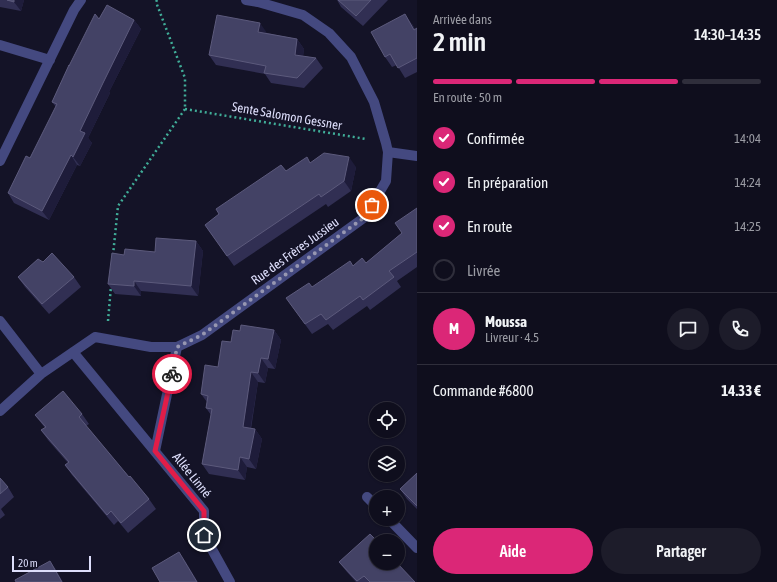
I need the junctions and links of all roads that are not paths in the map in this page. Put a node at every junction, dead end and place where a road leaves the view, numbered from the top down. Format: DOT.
graph roads {
  1 [pos="81,0"];
  2 [pos="246,0"];
  3 [pos="0,45"];
  4 [pos="50,60"];
  5 [pos="387,147"];
  6 [pos="417,156"];
  7 [pos="0,161"];
  8 [pos="0,321"];
  9 [pos="177,347"];
  10 [pos="73,352"];
  11 [pos="41,374"];
  12 [pos="0,411"];
  13 [pos="155,451"];
  14 [pos="396,526"];
  15 [pos="417,548"];
  16 [pos="230,582"];
  1 -- 4 [label="street"];
  2 -- 5 [label="street, Rue des Frères Jussieu"];
  3 -- 4 [label="street"];
  4 -- 7 [label="street"];
  5 -- 6 [label="street"];
  5 -- 9 [label="street, Rue des Frères Jussieu"];
  8 -- 11 [label="street"];
  9 -- 10 [label="street, Rue des Frères Jussieu"];
  9 -- 13 [label="street"];
  10 -- 11 [label="street, Rue des Frères Jussieu"];
  10 -- 13 [label="street, Allée Linné"];
  11 -- 12 [label="street, Rue des Frères Jussieu"];
  13 -- 16 [label="street, Allée Linné"];
  14 -- 15 [label="street"];
}
